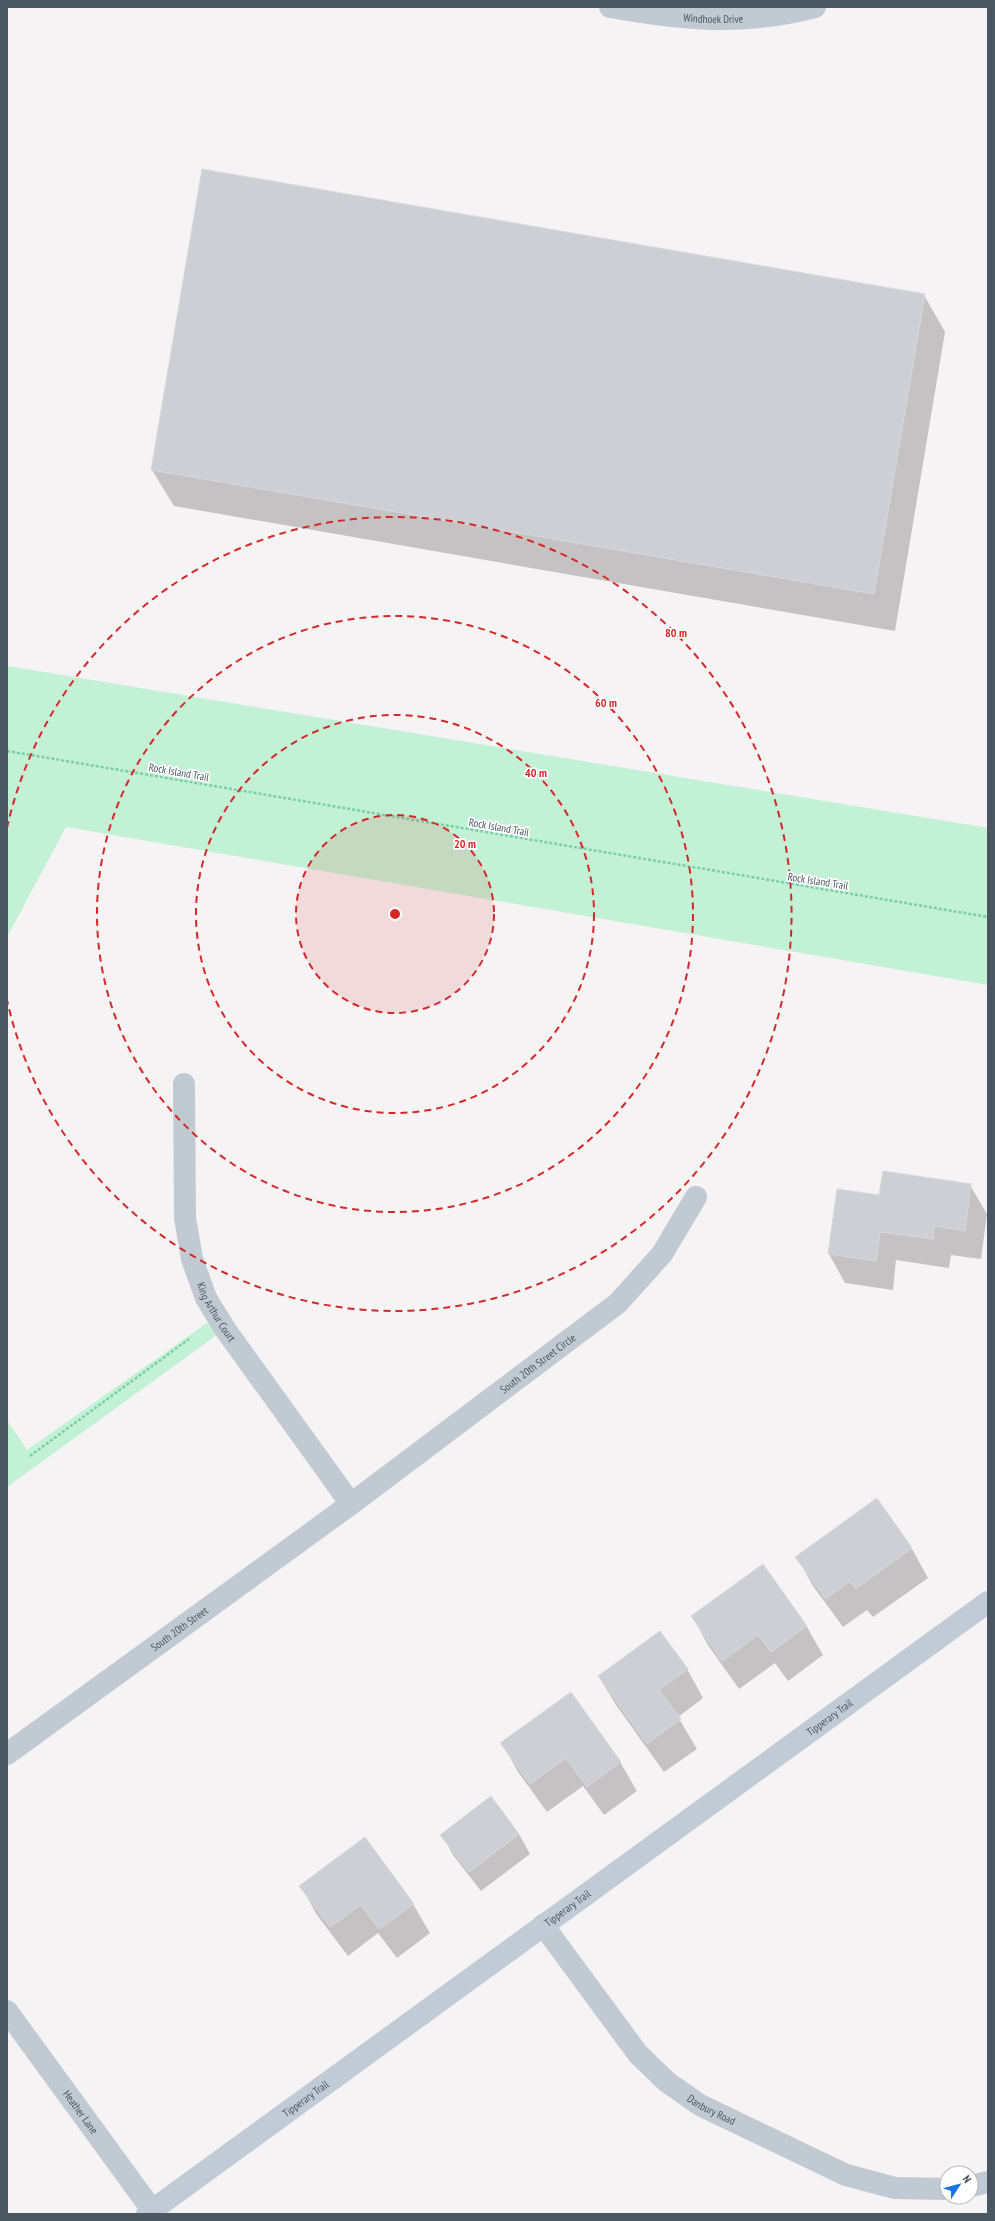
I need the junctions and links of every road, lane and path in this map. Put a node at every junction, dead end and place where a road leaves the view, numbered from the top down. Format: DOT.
graph roads {
  1 [pos="610,7"];
  2 [pos="815,7"];
  3 [pos="7,751"];
  4 [pos="988,917"];
  5 [pos="184,1084"];
  6 [pos="696,1197"];
  7 [pos="190,1340"];
  8 [pos="30,1456"];
  9 [pos="351,1504"];
  10 [pos="988,1602"];
  11 [pos="7,1754"];
  12 [pos="544,1925"];
  13 [pos="7,2011"];
  14 [pos="939,2189"];
  15 [pos="151,2213"];
  1 -- 2 [label="street, Windhoek Drive"];
  3 -- 4 [label="path, Rock Island Trail"];
  5 -- 9 [label="street, King Arthur Court"];
  6 -- 9 [label="street, South 20th Street Circle"];
  7 -- 8 [label="path"];
  9 -- 11 [label="street, South 20th Street"];
  10 -- 12 [label="street, Tipperary Trail"];
  12 -- 14 [label="street, Danbury Road"];
  12 -- 15 [label="street, Tipperary Trail"];
  13 -- 15 [label="street, Heather Lane"];
}
